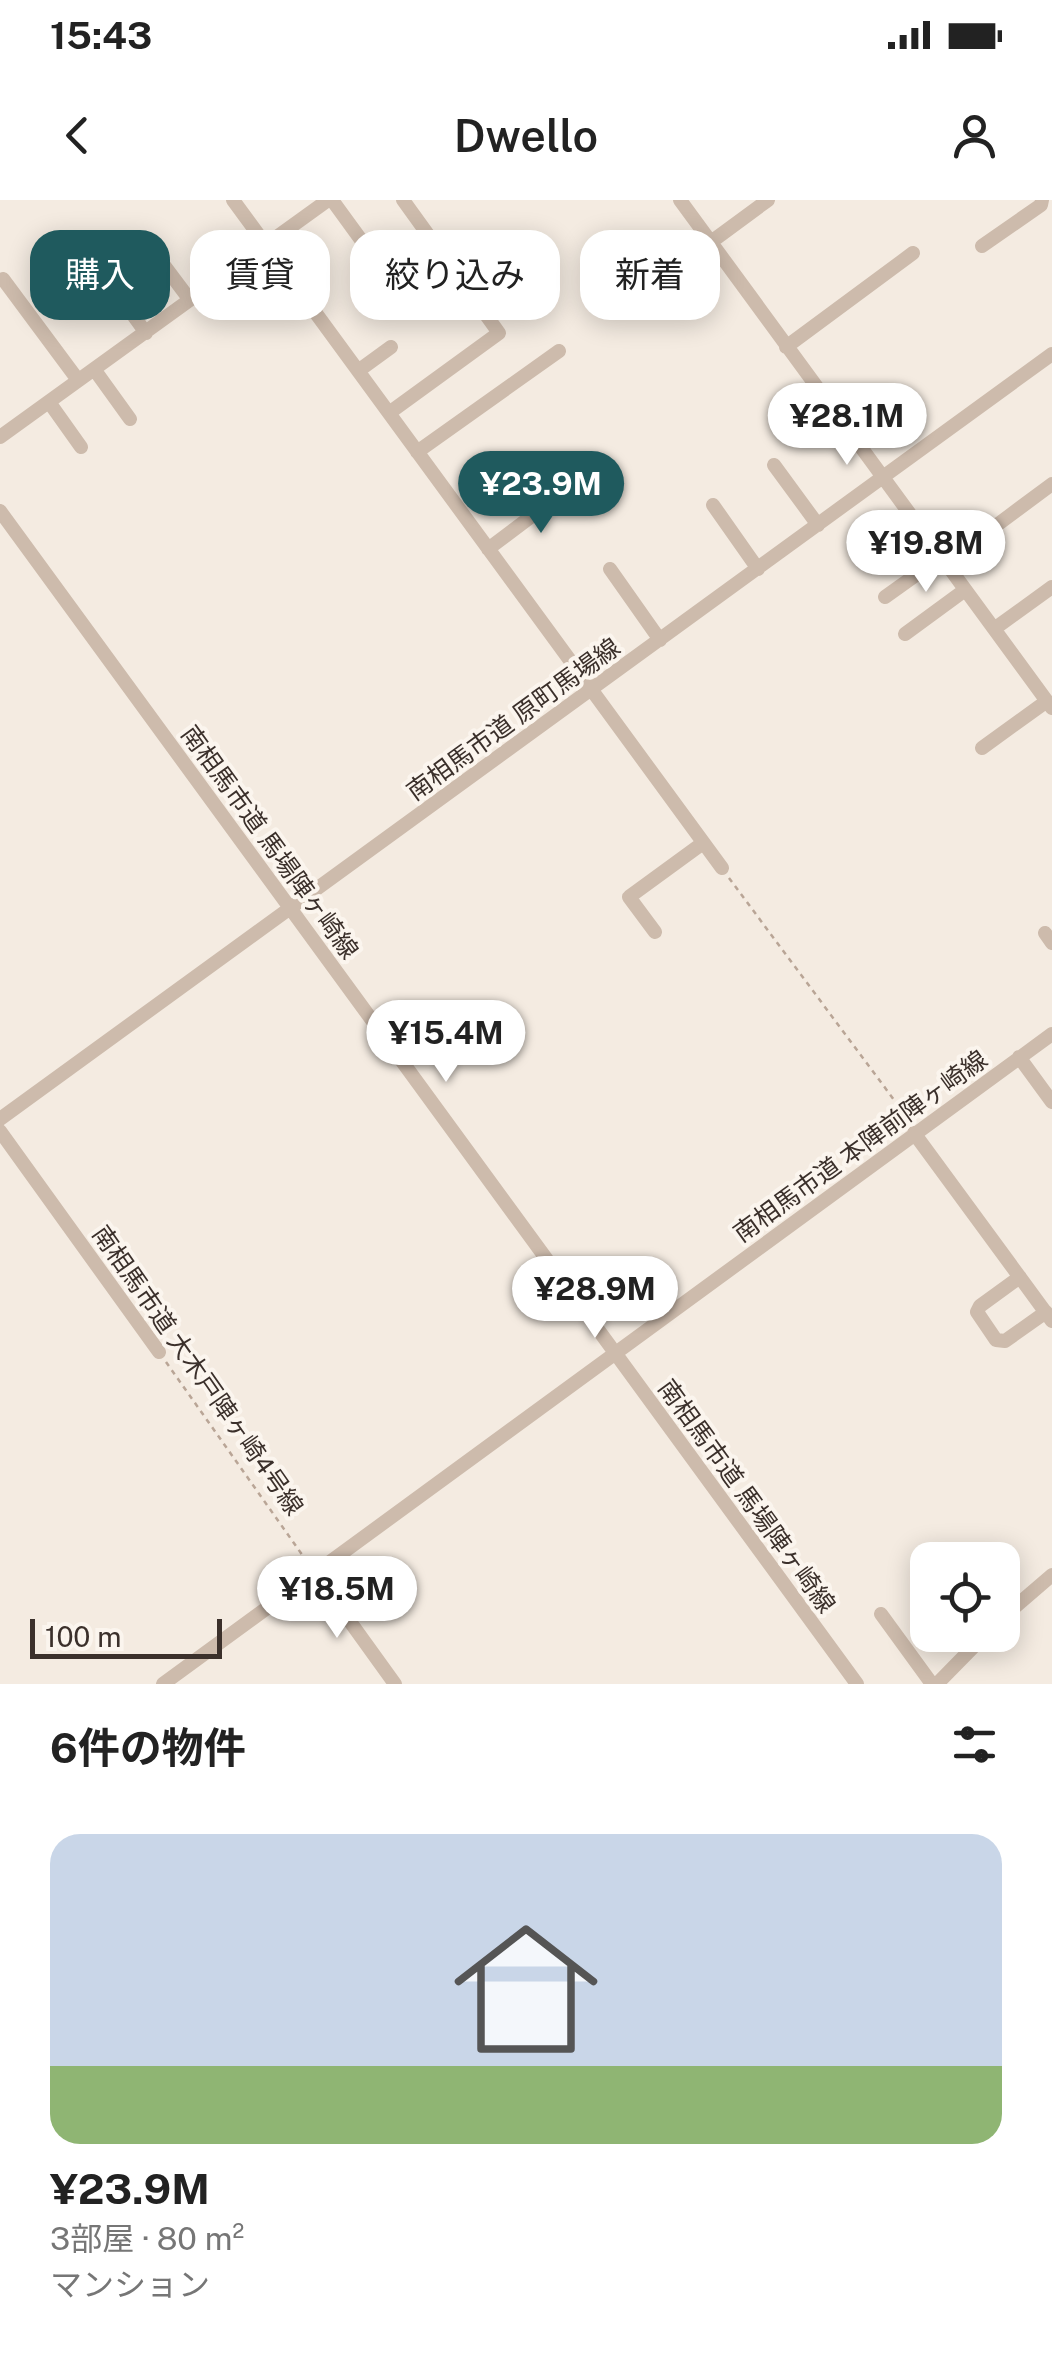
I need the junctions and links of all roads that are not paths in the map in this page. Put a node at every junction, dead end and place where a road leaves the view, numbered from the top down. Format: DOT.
graph roads {
  1 [pos="233,200"];
  2 [pos="330,200"];
  3 [pos="403,200"];
  4 [pos="680,200"];
  5 [pos="768,200"];
  6 [pos="1042,200"];
  7 [pos="255,230"];
  8 [pos="287,230"];
  9 [pos="352,230"];
  10 [pos="702,230"];
  11 [pos="720,235"];
  12 [pos="982,246"];
  13 [pos="912,253"];
  14 [pos="720,255"];
  15 [pos="170,273"];
  16 [pos="3,279"];
  17 [pos="190,300"];
  18 [pos="137,320"];
  19 [pos="321,320"];
  20 [pos="146,333"];
  21 [pos="391,347"];
  22 [pos="786,347"];
  23 [pos="558,351"];
  24 [pos="1052,354"];
  25 [pos="94,369"];
  26 [pos="358,370"];
  27 [pos="78,380"];
  28 [pos="49,402"];
  29 [pos="388,413"];
  30 [pos="130,420"];
  31 [pos="0,437"];
  32 [pos="81,447"];
  33 [pos="417,452"];
  34 [pos="774,465"];
  35 [pos="882,478"];
  36 [pos="1052,484"];
  37 [pos="569,488"];
  38 [pos="713,505"];
  39 [pos="0,511"];
  40 [pos="818,525"];
  41 [pos="488,549"];
  42 [pos="943,560"];
  43 [pos="610,569"];
  44 [pos="758,569"];
  45 [pos="1052,587"];
  46 [pos="966,590"];
  47 [pos="885,597"];
  48 [pos="994,628"];
  49 [pos="905,634"];
  50 [pos="660,640"];
  51 [pos="591,690"];
  52 [pos="1050,705"];
  53 [pos="982,748"];
  54 [pos="703,843"];
  55 [pos="722,868"];
  56 [pos="291,908"];
  57 [pos="655,932"];
  58 [pos="1052,1034"];
  59 [pos="1019,1058"];
  60 [pos="1052,1102"];
  61 [pos="0,1119"];
  62 [pos="0,1131"];
  63 [pos="914,1134"];
  64 [pos="1020,1278"];
  65 [pos="1049,1317"];
  66 [pos="159,1352"];
  67 [pos="616,1353"];
  68 [pos="315,1573"];
  69 [pos="1052,1575"];
  70 [pos="1020,1603"];
  71 [pos="881,1614"];
  72 [pos="968,1652"];
  73 [pos="163,1684"];
  74 [pos="395,1684"];
  75 [pos="857,1684"];
  76 [pos="935,1684"];
  1 -- 7 [label="street"];
  2 -- 8 [label="street"];
  2 -- 9 [label="street"];
  3 -- 29 [label="street"];
  4 -- 10 [label="street"];
  5 -- 11 [label="street"];
  6 -- 12 [label="street"];
  13 -- 22 [label="street"];
  14 -- 22 [label="street"];
  15 -- 17 [label="street"];
  16 -- 27 [label="street"];
  17 -- 20 [label="street"];
  18 -- 20 [label="street"];
  19 -- 26 [label="street"];
  20 -- 25 [label="street"];
  21 -- 26 [label="street"];
  22 -- 35 [label="street"];
  23 -- 33 [label="street"];
  24 -- 35 [label="street, 南相馬市道 原町馬場線"];
  25 -- 27 [label="street"];
  25 -- 30 [label="street"];
  26 -- 29 [label="street"];
  27 -- 28 [label="street"];
  28 -- 31 [label="street"];
  28 -- 32 [label="street"];
  29 -- 33 [label="street"];
  33 -- 41 [label="street"];
  34 -- 40 [label="street"];
  35 -- 40 [label="street, 南相馬市道 原町馬場線"];
  35 -- 42 [label="street"];
  36 -- 42 [label="street"];
  37 -- 41 [label="street"];
  38 -- 44 [label="street"];
  39 -- 56 [label="street, 南相馬市道 馬場陣ヶ崎線"];
  40 -- 44 [label="street, 南相馬市道 原町馬場線"];
  41 -- 51 [label="street"];
  42 -- 46 [label="street"];
  42 -- 47 [label="street"];
  43 -- 50 [label="street"];
  44 -- 50 [label="street, 南相馬市道 原町馬場線"];
  45 -- 48 [label="street"];
  46 -- 48 [label="street"];
  46 -- 49 [label="street"];
  48 -- 52 [label="street"];
  50 -- 51 [label="street, 南相馬市道 原町馬場線"];
  51 -- 54 [label="street"];
  51 -- 56 [label="street, 南相馬市道 原町馬場線"];
  52 -- 53 [label="street"];
  54 -- 55 [label="street"];
  54 -- 57 [label="street"];
  56 -- 61 [label="street, 南相馬市道 原町馬場線"];
  56 -- 67 [label="street, 南相馬市道 馬場陣ヶ崎線"];
  58 -- 59 [label="street, 南相馬市道 本陣前陣ヶ崎線"];
  59 -- 60 [label="street"];
  59 -- 63 [label="street, 南相馬市道 本陣前陣ヶ崎線"];
  62 -- 66 [label="street, 南相馬市道 大木戸陣ヶ崎4号線"];
  63 -- 64 [label="street"];
  63 -- 67 [label="street, 南相馬市道 本陣前陣ヶ崎線"];
  64 -- 65 [label="street"];
  64 -- 65 [label="street"];
  67 -- 68 [label="street, 南相馬市道 本陣前陣ヶ崎線"];
  67 -- 75 [label="street, 南相馬市道 馬場陣ヶ崎線"];
  68 -- 73 [label="street, 南相馬市道 本陣前陣ヶ崎線"];
  68 -- 74 [label="street"];
  69 -- 70 [label="street"];
  71 -- 76 [label="street"];
  72 -- 76 [label="street"];
}
